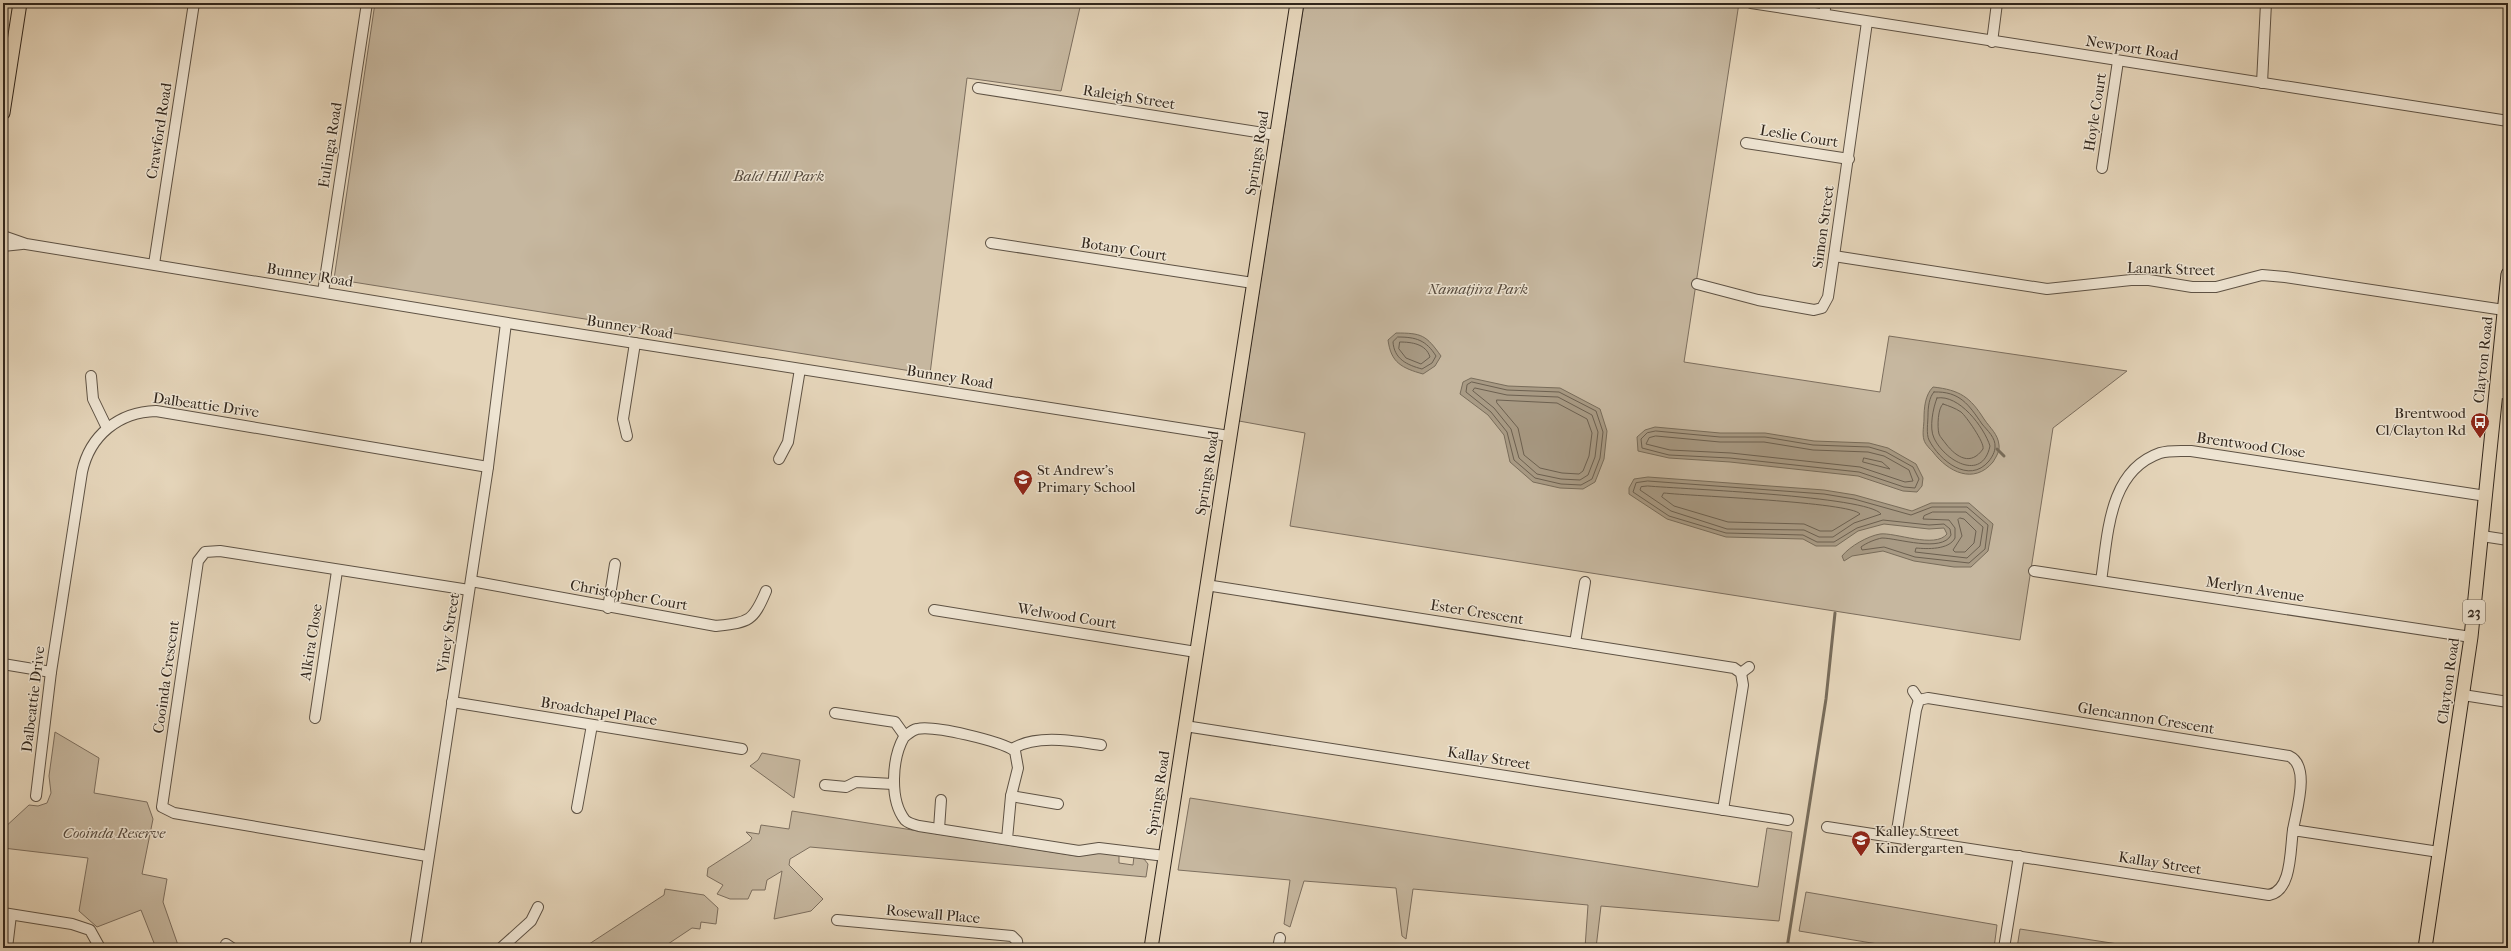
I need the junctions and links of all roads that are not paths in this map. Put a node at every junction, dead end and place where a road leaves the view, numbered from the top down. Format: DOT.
graph roads {
  1 [pos="20,3"];
  2 [pos="194,3"];
  3 [pos="367,3"];
  4 [pos="1297,3"];
  5 [pos="1751,3"];
  6 [pos="1826,3"];
  7 [pos="1998,3"];
  8 [pos="2266,3"];
  9 [pos="1824,14"];
  10 [pos="1867,22"];
  11 [pos="1992,42"];
  12 [pos="2118,61"];
  13 [pos="2262,83"];
  14 [pos="978,88"];
  15 [pos="3,113"];
  16 [pos="2508,122"];
  17 [pos="1276,135"];
  18 [pos="1746,143"];
  19 [pos="1849,159"];
  20 [pos="2102,168"];
  21 [pos="3,236"];
  22 [pos="26,244"];
  23 [pos="991,244"];
  24 [pos="3,246"];
  25 [pos="1834,256"];
  26 [pos="154,264"];
  27 [pos="2508,274"];
  28 [pos="1253,283"];
  29 [pos="1697,284"];
  30 [pos="323,292"];
  31 [pos="2504,310"];
  32 [pos="506,323"];
  33 [pos="635,343"];
  34 [pos="800,369"];
  35 [pos="91,376"];
  36 [pos="2502,393"];
  37 [pos="106,428"];
  38 [pos="627,436"];
  39 [pos="1229,436"];
  40 [pos="779,459"];
  41 [pos="488,467"];
  42 [pos="2486,496"];
  43 [pos="2482,536"];
  44 [pos="2508,540"];
  45 [pos="615,564"];
  46 [pos="337,571"];
  47 [pos="2034,571"];
  48 [pos="2101,581"];
  49 [pos="1585,582"];
  50 [pos="1206,585"];
  51 [pos="470,586"];
  52 [pos="766,591"];
  53 [pos="608,608"];
  54 [pos="934,610"];
  55 [pos="2471,637"];
  56 [pos="1575,643"];
  57 [pos="1196,652"];
  58 [pos="3,664"];
  59 [pos="51,672"];
  60 [pos="2463,696"];
  61 [pos="452,702"];
  62 [pos="2508,702"];
  63 [pos="835,713"];
  64 [pos="314,718"];
  65 [pos="592,725"];
  66 [pos="1185,726"];
  67 [pos="905,736"];
  68 [pos="1101,745"];
  69 [pos="742,749"];
  70 [pos="1012,749"];
  71 [pos="892,784"];
  72 [pos="825,785"];
  73 [pos="36,796"];
  74 [pos="1011,796"];
  75 [pos="941,800"];
  76 [pos="1058,804"];
  77 [pos="577,808"];
  78 [pos="1723,810"];
  79 [pos="1788,820"];
  80 [pos="1827,827"];
  81 [pos="939,830"];
  82 [pos="2293,830"];
  83 [pos="1896,837"];
  84 [pos="1007,839"];
  85 [pos="2440,852"];
  86 [pos="427,856"];
  87 [pos="1165,856"];
  88 [pos="2019,856"];
  89 [pos="538,907"];
  90 [pos="7,914"];
  91 [pos="837,920"];
  92 [pos="7,948"];
  93 [pos="100,948"];
  94 [pos="415,948"];
  95 [pos="501,948"];
  96 [pos="1018,948"];
  97 [pos="1151,948"];
  98 [pos="2004,948"];
  99 [pos="2425,948"];
  1 -- 15 [label="main road"];
  2 -- 26 [label="street, Crawford Road"];
  3 -- 30 [label="street, Eulinga Road"];
  4 -- 17 [label="main road, Springs Road"];
  5 -- 9 [label="street, Newport Road"];
  6 -- 9 [label="street"];
  7 -- 11 [label="street"];
  8 -- 13 [label="street"];
  9 -- 10 [label="street, Newport Road"];
  10 -- 11 [label="street, Newport Road"];
  10 -- 19 [label="street, Simon Street"];
  11 -- 12 [label="street, Newport Road"];
  12 -- 13 [label="street, Newport Road"];
  12 -- 20 [label="street, Hoyle Court"];
  13 -- 16 [label="street, Newport Road"];
  14 -- 17 [label="street, Raleigh Street"];
  17 -- 28 [label="main road, Springs Road"];
  18 -- 19 [label="street, Leslie Court"];
  19 -- 25 [label="street, Simon Street"];
  21 -- 22 [label="street, Bunney Road"];
  22 -- 24 [label="street, Bunney Road"];
  22 -- 26 [label="street, Bunney Road"];
  23 -- 28 [label="street, Botany Court"];
  25 -- 29 [label="street, Simon Street"];
  25 -- 31 [label="street, Lanark Street"];
  26 -- 30 [label="street, Bunney Road"];
  27 -- 31 [label="main road, Clayton Road / 23"];
  28 -- 39 [label="main road, Springs Road"];
  30 -- 32 [label="street, Bunney Road"];
  31 -- 36 [label="main road, Clayton Road / 23"];
  32 -- 33 [label="street, Bunney Road"];
  32 -- 41 [label="street, Viney Street"];
  33 -- 34 [label="street, Bunney Road"];
  33 -- 38 [label="street"];
  34 -- 39 [label="street, Bunney Road"];
  34 -- 40 [label="street"];
  35 -- 37 [label="street"];
  36 -- 42 [label="main road, Clayton Road / 23"];
  37 -- 41 [label="street, Dalbeattie Drive"];
  37 -- 59 [label="street, Dalbeattie Drive"];
  39 -- 50 [label="main road, Springs Road"];
  41 -- 51 [label="street, Viney Street"];
  42 -- 43 [label="main road, Clayton Road / 23"];
  42 -- 48 [label="street, Brentwood Close"];
  43 -- 44 [label="street"];
  43 -- 55 [label="main road, Clayton Road / 23"];
  45 -- 53 [label="street"];
  46 -- 51 [label="street, Cooinda Crescent"];
  46 -- 64 [label="street, Alkira Close"];
  46 -- 86 [label="street, Cooinda Crescent"];
  47 -- 48 [label="street, Merlyn Avenue"];
  48 -- 55 [label="street, Merlyn Avenue"];
  49 -- 56 [label="street"];
  50 -- 56 [label="street, Ester Crescent"];
  50 -- 57 [label="main road, Springs Road"];
  51 -- 53 [label="street, Christopher Court"];
  51 -- 61 [label="street, Viney Street"];
  52 -- 53 [label="street, Christopher Court"];
  54 -- 57 [label="street, Welwood Court"];
  55 -- 60 [label="main road, Clayton Road / 23"];
  56 -- 78 [label="street, Ester Crescent"];
  57 -- 66 [label="main road, Springs Road"];
  58 -- 59 [label="street"];
  59 -- 73 [label="street, Dalbeattie Drive"];
  60 -- 62 [label="street"];
  60 -- 85 [label="main road, Clayton Road / 23"];
  61 -- 65 [label="street, Broadchapel Place"];
  61 -- 86 [label="street, Viney Street"];
  63 -- 67 [label="street"];
  65 -- 69 [label="street, Broadchapel Place"];
  65 -- 77 [label="street"];
  66 -- 78 [label="street, Kallay Street"];
  66 -- 87 [label="main road, Springs Road"];
  67 -- 70 [label="street"];
  67 -- 71 [label="street"];
  68 -- 70 [label="street"];
  70 -- 74 [label="street"];
  71 -- 72 [label="street"];
  71 -- 81 [label="street"];
  74 -- 76 [label="street"];
  74 -- 84 [label="street"];
  75 -- 81 [label="street"];
  78 -- 79 [label="street, Kallay Street"];
  80 -- 83 [label="street, Kallay Street"];
  81 -- 84 [label="street"];
  82 -- 83 [label="street, Glencannon Crescent"];
  82 -- 85 [label="street"];
  82 -- 88 [label="street, Kallay Street"];
  83 -- 88 [label="street, Kallay Street"];
  84 -- 87 [label="street"];
  85 -- 99 [label="main road, Clayton Road / 23"];
  86 -- 94 [label="street, Viney Street"];
  87 -- 97 [label="main road, Springs Road"];
  88 -- 98 [label="street"];
  89 -- 95 [label="street"];
  90 -- 92 [label="street"];
  90 -- 93 [label="street"];
  91 -- 96 [label="street, Rosewall Place"];
}
